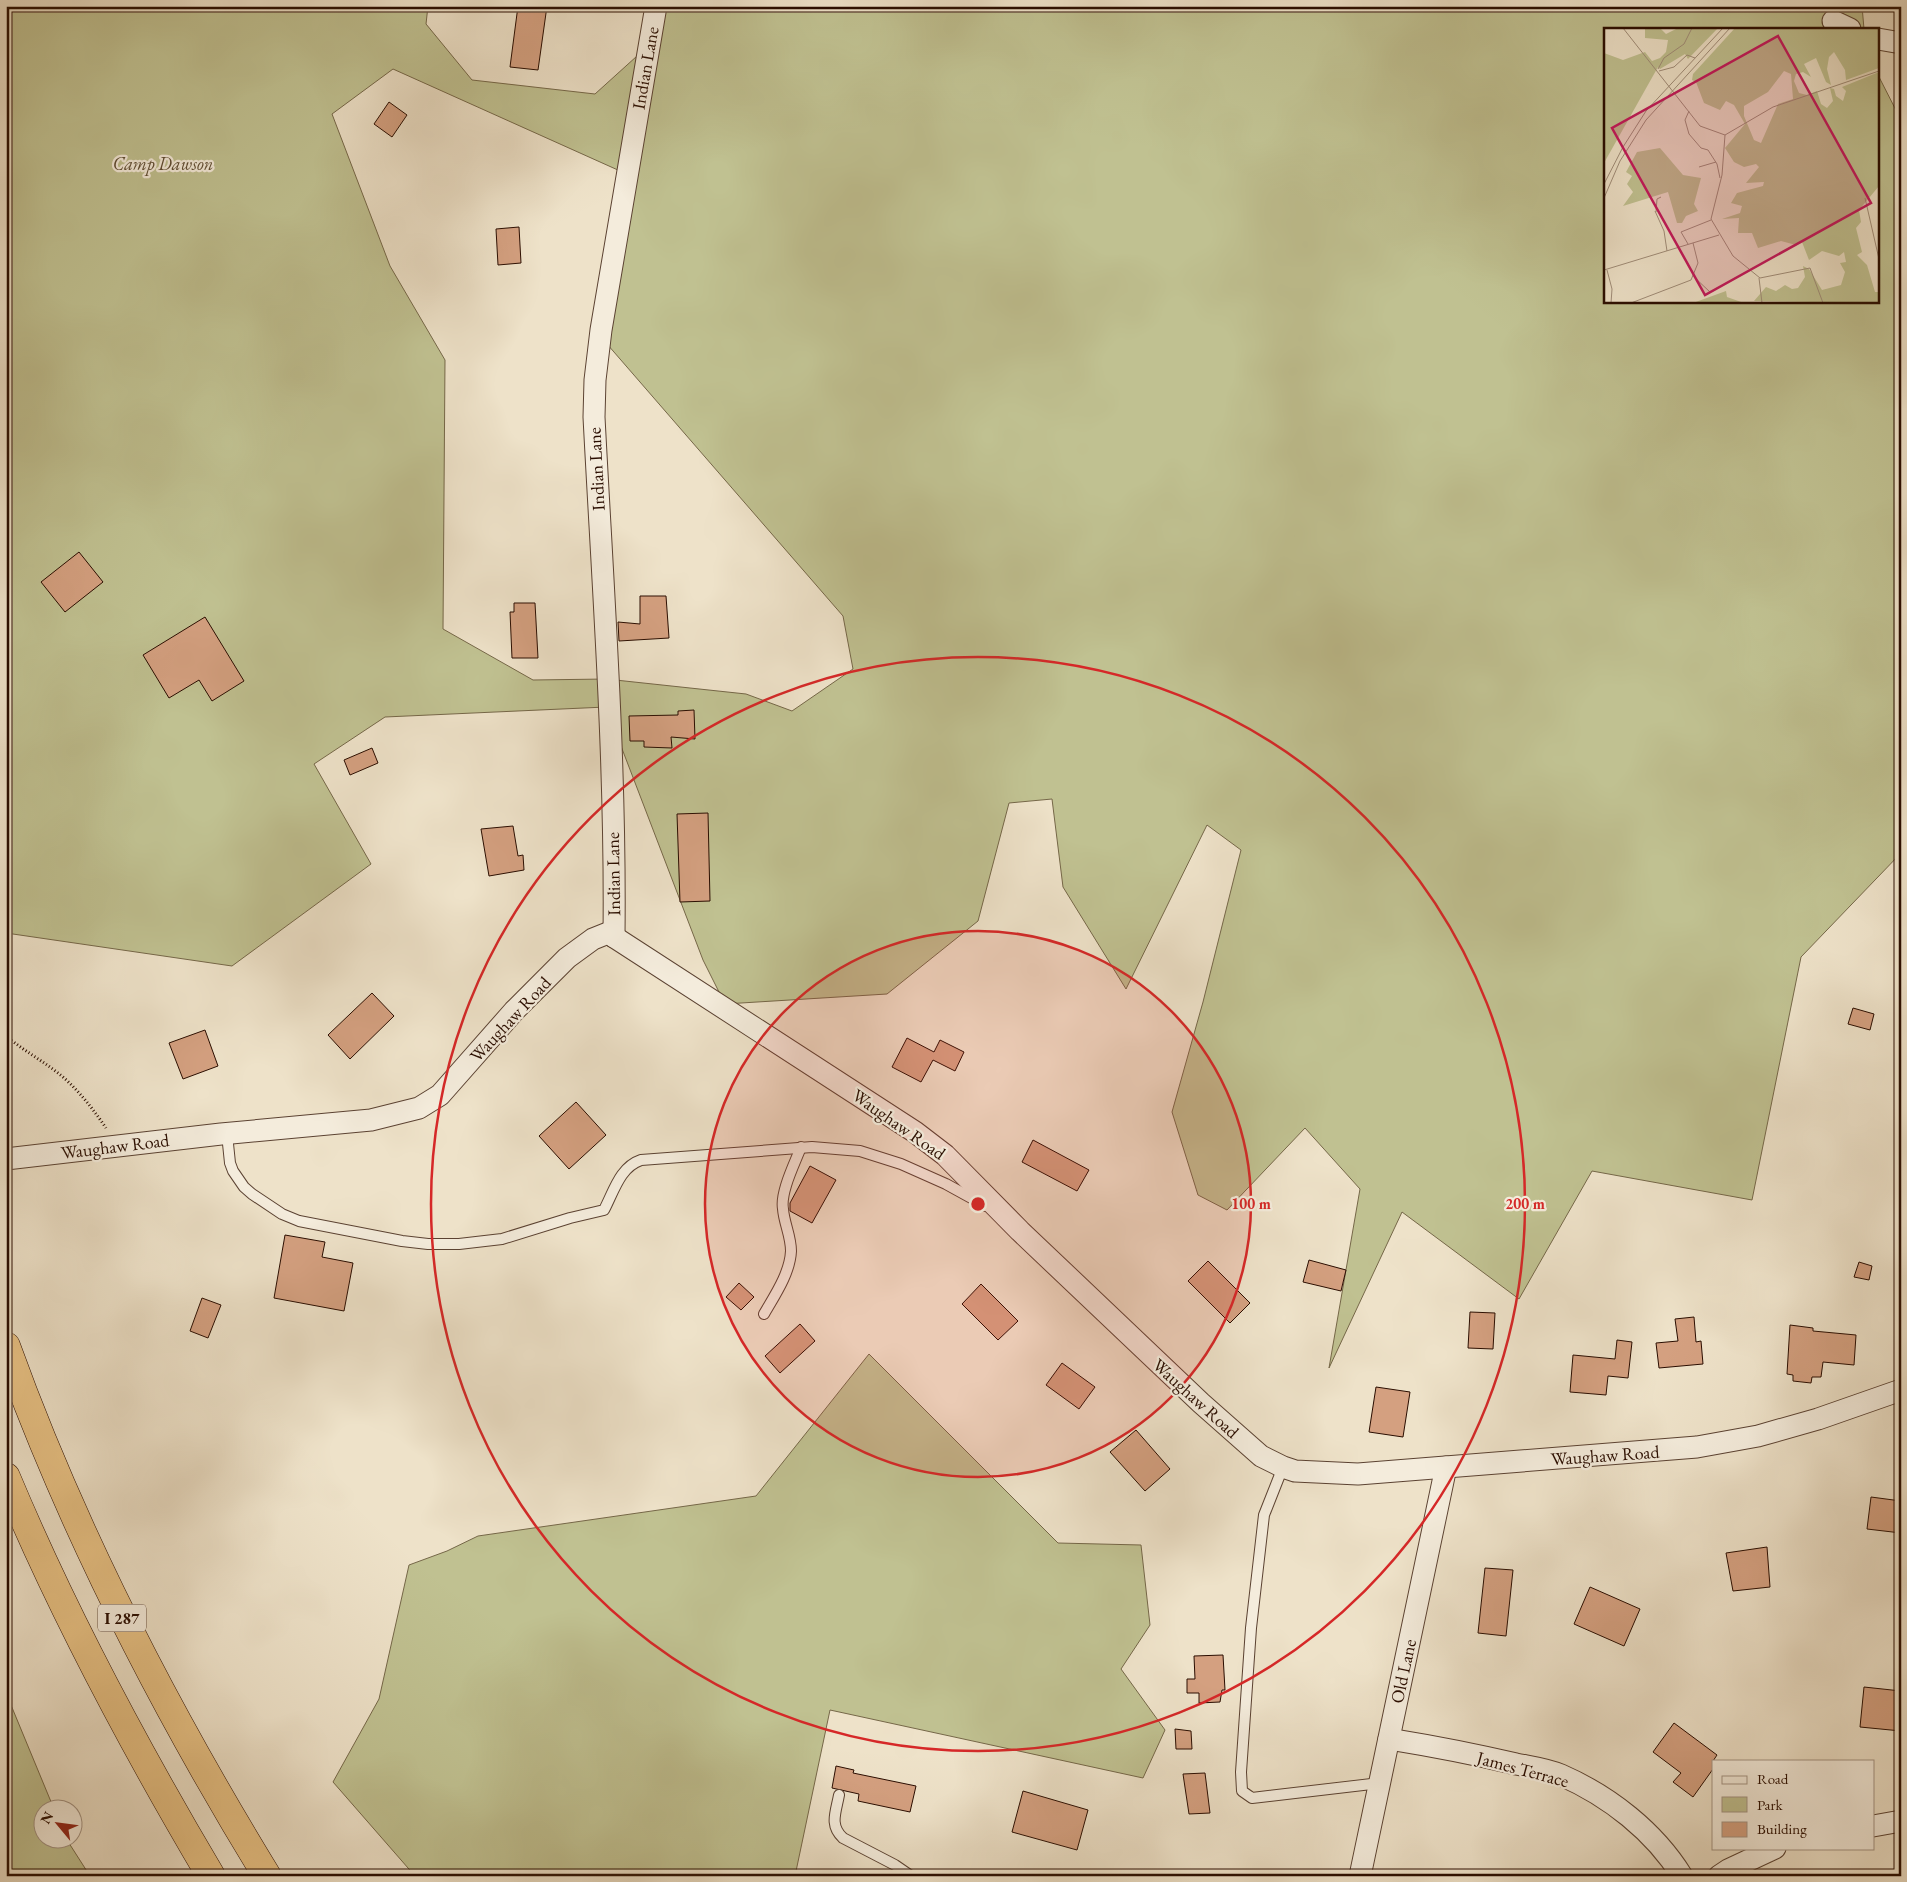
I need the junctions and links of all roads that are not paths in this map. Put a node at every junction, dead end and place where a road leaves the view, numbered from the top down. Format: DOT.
graph roads {
  1 [pos="656,6"];
  2 [pos="1880,39"];
  3 [pos="1901,43"];
  4 [pos="614,937"];
  5 [pos="227,1134"];
  6 [pos="802,1147"];
  7 [pos="15,1158"];
  8 [pos="1006,1216"];
  9 [pos="764,1314"];
  10 [pos="6,1346"];
  11 [pos="1901,1390"];
  12 [pos="1283,1467"];
  13 [pos="1446,1467"];
  14 [pos="6,1477"];
  15 [pos="1389,1739"];
  16 [pos="1380,1783"];
  17 [pos="839,1795"];
  18 [pos="1901,1821"];
  19 [pos="1874,1826"];
  20 [pos="1771,1850"];
  21 [pos="211,1876"];
  22 [pos="267,1876"];
  23 [pos="912,1876"];
  24 [pos="1360,1876"];
  25 [pos="1682,1876"];
  26 [pos="1718,1876"];
  1 -- 4 [label="street, Indian Lane"];
  2 -- 3 [label="street"];
  4 -- 5 [label="street, Waughaw Road"];
  4 -- 8 [label="street, Waughaw Road"];
  5 -- 6 [label="lane"];
  5 -- 7 [label="street, Waughaw Road"];
  6 -- 8 [label="lane"];
  6 -- 9 [label="lane"];
  8 -- 12 [label="street, Waughaw Road"];
  10 -- 22 [label="highway, I 287"];
  11 -- 13 [label="street, Waughaw Road"];
  12 -- 13 [label="street, Waughaw Road"];
  12 -- 16 [label="lane"];
  13 -- 15 [label="street, Old Lane"];
  14 -- 21 [label="highway, I 287"];
  15 -- 16 [label="street, Old Lane"];
  15 -- 25 [label="street, James Terrace"];
  16 -- 24 [label="street, Old Lane"];
  17 -- 23 [label="lane"];
  18 -- 19 [label="street"];
  20 -- 26 [label="street"];
}
